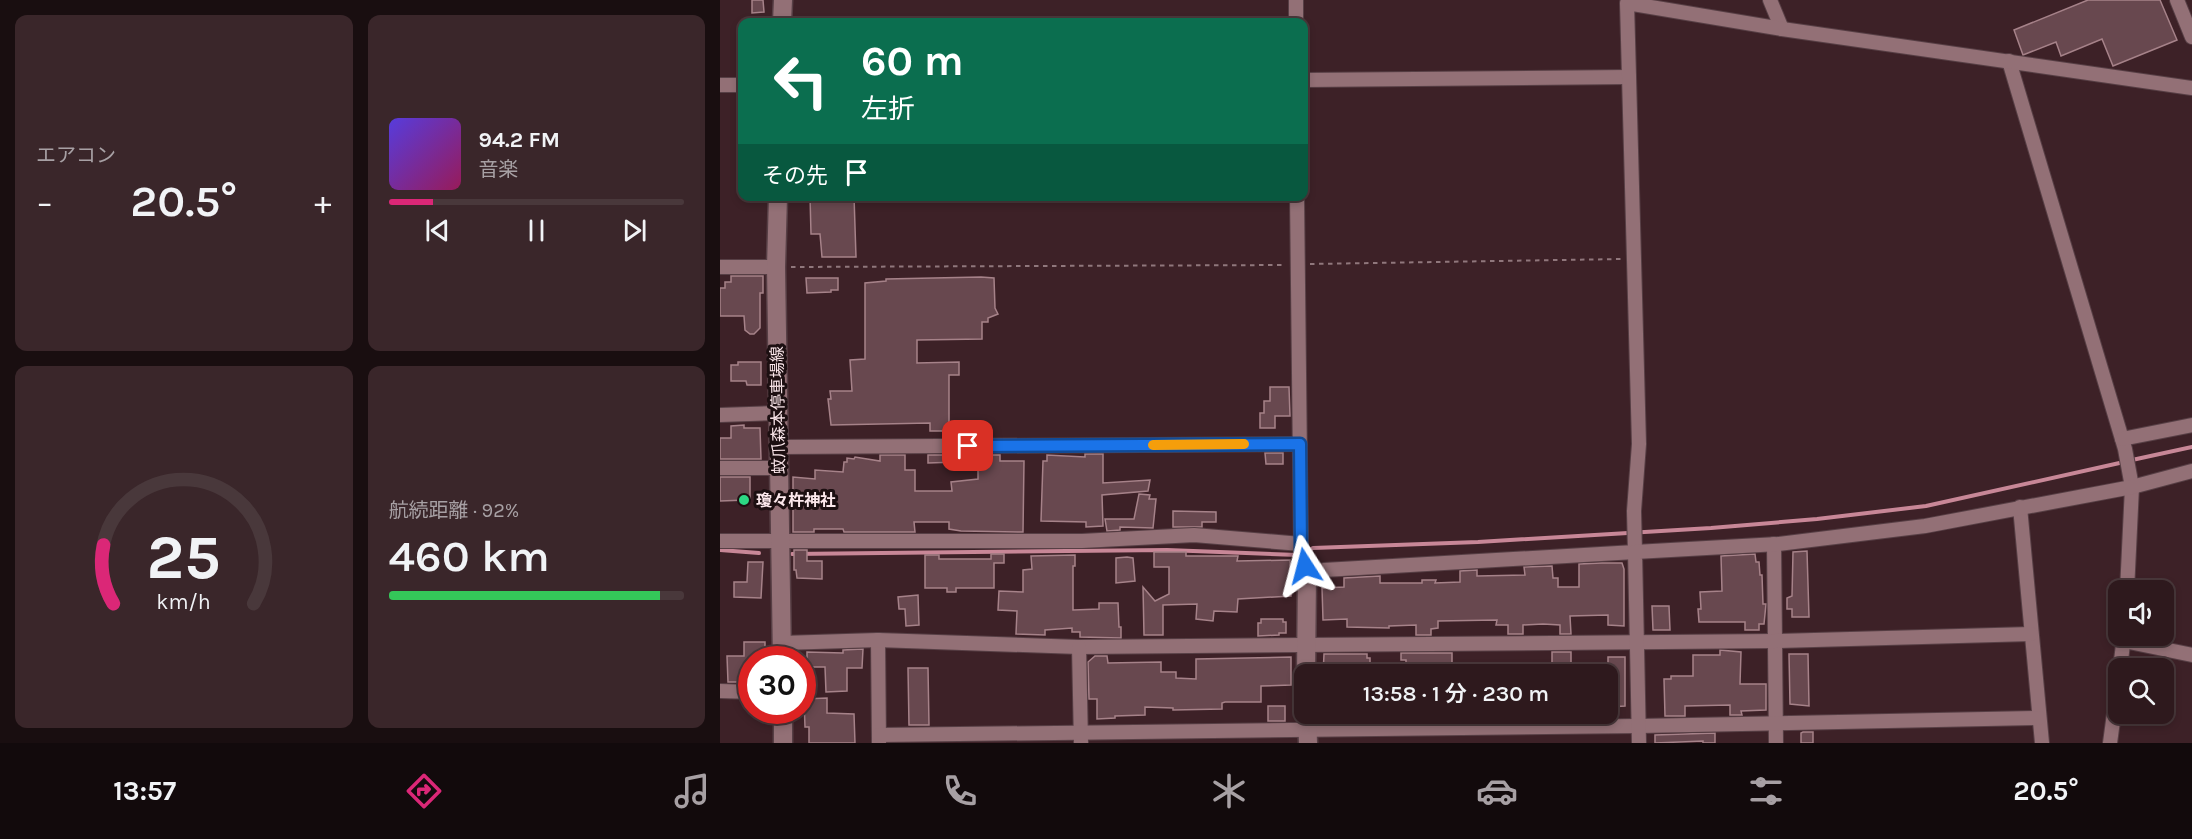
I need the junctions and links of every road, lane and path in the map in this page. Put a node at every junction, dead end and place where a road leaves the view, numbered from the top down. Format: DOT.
graph roads {
  1 [pos="783,0"];
  2 [pos="1296,0"];
  3 [pos="1770,0"];
  4 [pos="2177,0"];
  5 [pos="782,18"];
  6 [pos="1296,18"];
  7 [pos="1782,29"];
  8 [pos="2192,37"];
  9 [pos="2009,61"];
  10 [pos="1629,77"];
  11 [pos="1308,80"];
  12 [pos="720,85"];
  13 [pos="738,85"];
  14 [pos="2192,88"];
  15 [pos="778,201"];
  16 [pos="1297,201"];
  17 [pos="1634,259"];
  18 [pos="1298,264"];
  19 [pos="720,267"];
  20 [pos="776,267"];
  21 [pos="778,413"];
  22 [pos="720,415"];
  23 [pos="2192,425"];
  24 [pos="1300,444"];
  25 [pos="2124,444"];
  26 [pos="779,447"];
  27 [pos="720,468"];
  28 [pos="779,468"];
  29 [pos="2192,471"];
  30 [pos="2131,484"];
  31 [pos="2020,507"];
  32 [pos="720,541"];
  33 [pos="780,542"];
  34 [pos="1774,544"];
  35 [pos="1301,547"];
  36 [pos="1635,548"];
  37 [pos="1306,570"];
  38 [pos="2127,580"];
  39 [pos="2031,634"];
  40 [pos="878,640"];
  41 [pos="1775,641"];
  42 [pos="1637,642"];
  43 [pos="1305,644"];
  44 [pos="782,646"];
  45 [pos="2156,646"];
  46 [pos="1079,647"];
  47 [pos="816,648"];
  48 [pos="2192,655"];
  49 [pos="1306,664"];
  50 [pos="720,692"];
  51 [pos="738,692"];
  52 [pos="2039,718"];
  53 [pos="1776,723"];
  54 [pos="783,724"];
  55 [pos="2113,724"];
  56 [pos="1639,726"];
  57 [pos="1307,729"];
  58 [pos="1081,738"];
  59 [pos="879,739"];
  60 [pos="783,743"];
  61 [pos="1639,743"];
  62 [pos="1776,743"];
  63 [pos="2042,743"];
  64 [pos="2110,743"];
  1 -- 5 [label="main road"];
  2 -- 6 [label="street"];
  3 -- 7 [label="street"];
  4 -- 8 [label="street"];
  7 -- 9 [label="street"];
  7 -- 10 [label="street"];
  9 -- 14 [label="street"];
  9 -- 25 [label="street"];
  10 -- 11 [label="street"];
  10 -- 17 [label="street"];
  12 -- 13 [label="street"];
  15 -- 20 [label="main road, 蚊爪森本停車場線"];
  16 -- 18 [label="street"];
  17 -- 18 [label="path"];
  17 -- 36 [label="street"];
  18 -- 20 [label="path"];
  18 -- 24 [label="street"];
  19 -- 20 [label="street"];
  20 -- 21 [label="main road, 蚊爪森本停車場線"];
  21 -- 22 [label="street"];
  21 -- 26 [label="main road, 蚊爪森本停車場線"];
  23 -- 25 [label="street"];
  24 -- 26 [label="street"];
  24 -- 35 [label="street"];
  25 -- 30 [label="street"];
  26 -- 28 [label="main road, 蚊爪森本停車場線"];
  27 -- 28 [label="street"];
  28 -- 33 [label="main road, 蚊爪森本停車場線"];
  29 -- 30 [label="street"];
  30 -- 31 [label="street"];
  30 -- 38 [label="street"];
  31 -- 34 [label="street"];
  31 -- 39 [label="street"];
  32 -- 33 [label="street"];
  33 -- 35 [label="street"];
  33 -- 44 [label="main road, 蚊爪森本停車場線"];
  34 -- 36 [label="street"];
  34 -- 41 [label="street"];
  35 -- 37 [label="street"];
  36 -- 37 [label="street"];
  36 -- 42 [label="street"];
  37 -- 43 [label="main road"];
  39 -- 41 [label="street"];
  39 -- 52 [label="street"];
  40 -- 46 [label="street"];
  40 -- 47 [label="street"];
  40 -- 59 [label="street"];
  41 -- 42 [label="street"];
  41 -- 53 [label="street"];
  42 -- 43 [label="street"];
  42 -- 56 [label="street"];
  43 -- 46 [label="street"];
  43 -- 49 [label="main road"];
  45 -- 48 [label="street"];
  46 -- 58 [label="street"];
  50 -- 51 [label="street"];
  52 -- 53 [label="street"];
  52 -- 63 [label="street"];
  53 -- 56 [label="street"];
  53 -- 62 [label="street"];
  54 -- 60 [label="main road"];
  55 -- 64 [label="street"];
  56 -- 57 [label="street"];
  56 -- 61 [label="street"];
  57 -- 58 [label="street"];
  58 -- 59 [label="street"];
}
